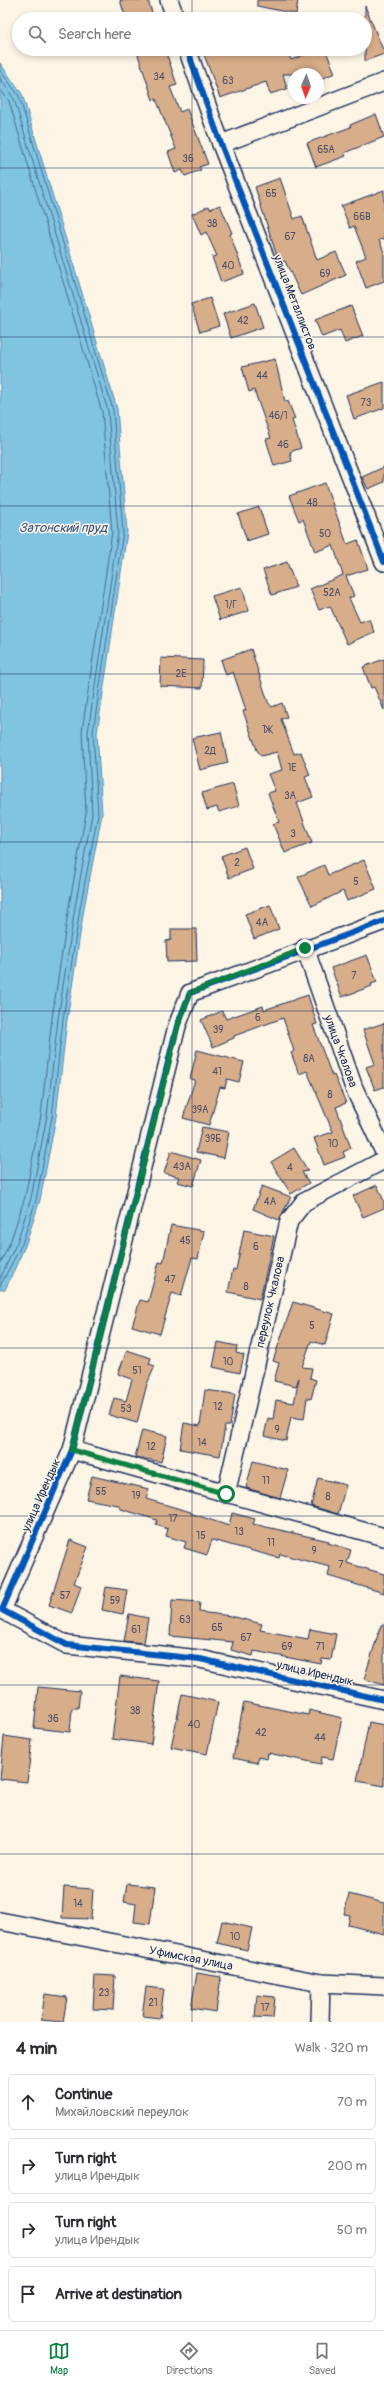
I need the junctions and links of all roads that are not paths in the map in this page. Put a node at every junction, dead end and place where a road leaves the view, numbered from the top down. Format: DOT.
graph roads {
  1 [pos="169,0"];
  2 [pos="173,12"];
  3 [pos="190,56"];
  4 [pos="384,82"];
  5 [pos="221,144"];
  6 [pos="384,562"];
  7 [pos="384,921"];
  8 [pos="305,948"];
  9 [pos="384,1152"];
  10 [pos="384,1160"];
  11 [pos="72,1450"];
  12 [pos="226,1494"];
  13 [pos="384,1537"];
  14 [pos="1,1610"];
  15 [pos="384,1700"];
  16 [pos="0,1921"];
  17 [pos="321,1983"];
  18 [pos="384,1986"];
  19 [pos="320,2022"];
  1 -- 2 [label="street"];
  3 -- 5 [label="street, улица Металлистов"];
  4 -- 5 [label="street"];
  5 -- 6 [label="street, улица Металлистов"];
  7 -- 8 [label="street, улица Ирендык"];
  8 -- 9 [label="street, улица Чкалова"];
  8 -- 11 [label="street, улица Ирендык"];
  10 -- 12 [label="street, переулок Чкалова"];
  11 -- 12 [label="street"];
  11 -- 14 [label="street, улица Ирендык"];
  12 -- 13 [label="street"];
  14 -- 15 [label="street, улица Ирендык"];
  16 -- 17 [label="street, Уфимская улица"];
  17 -- 18 [label="street, Уфимская улица"];
  17 -- 19 [label="street"];
}
